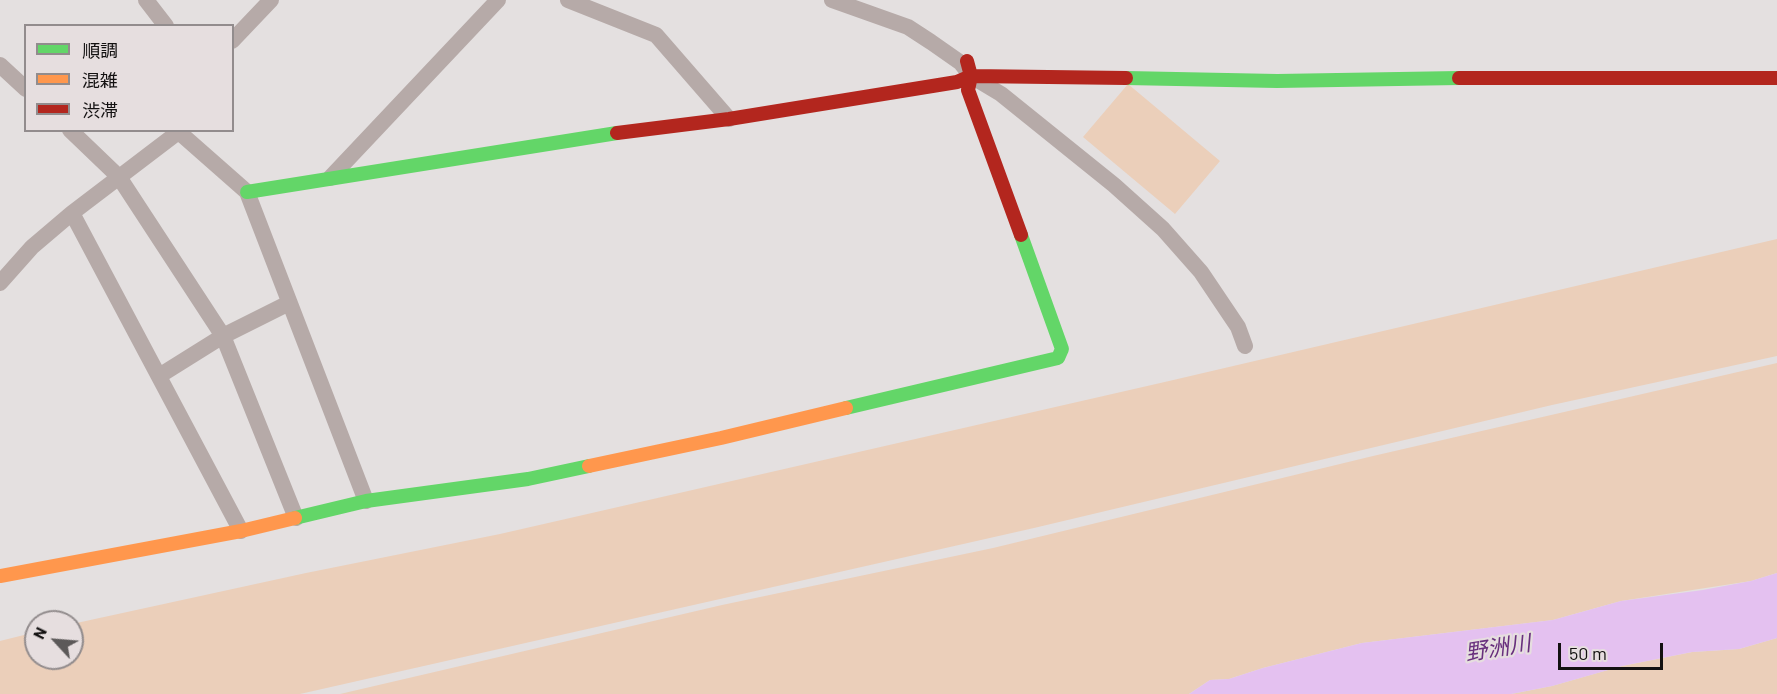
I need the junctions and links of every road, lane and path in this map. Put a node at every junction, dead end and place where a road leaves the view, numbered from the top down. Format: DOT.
graph roads {
  1 [pos="146,0"];
  2 [pos="271,0"];
  3 [pos="498,0"];
  4 [pos="568,0"];
  5 [pos="832,0"];
  6 [pos="164,24"];
  7 [pos="234,39"];
  8 [pos="0,65"];
  9 [pos="969,69"];
  10 [pos="1777,78"];
  11 [pos="24,87"];
  12 [pos="729,119"];
  13 [pos="72,132"];
  14 [pos="181,132"];
  15 [pos="119,177"];
  16 [pos="330,178"];
  17 [pos="247,192"];
  18 [pos="72,213"];
  19 [pos="0,283"];
  20 [pos="289,303"];
  21 [pos="223,336"];
  22 [pos="1245,346"];
  23 [pos="159,376"];
  24 [pos="366,501"];
  25 [pos="296,518"];
  26 [pos="241,531"];
  27 [pos="0,576"];
  1 -- 6 [label="street"];
  2 -- 7 [label="street"];
  3 -- 16 [label="street"];
  4 -- 12 [label="street"];
  5 -- 9 [label="street"];
  8 -- 11 [label="street"];
  9 -- 10 [label="street"];
  9 -- 12 [label="street"];
  9 -- 22 [label="street"];
  9 -- 24 [label="street"];
  12 -- 16 [label="street"];
  13 -- 15 [label="street"];
  14 -- 15 [label="street"];
  14 -- 17 [label="street"];
  15 -- 18 [label="street"];
  15 -- 21 [label="street"];
  16 -- 17 [label="street"];
  17 -- 20 [label="street"];
  18 -- 19 [label="street"];
  18 -- 23 [label="street"];
  20 -- 21 [label="street"];
  20 -- 24 [label="street"];
  21 -- 23 [label="street"];
  21 -- 25 [label="street"];
  23 -- 26 [label="street"];
  24 -- 25 [label="street"];
  25 -- 26 [label="street"];
  26 -- 27 [label="street"];
}
